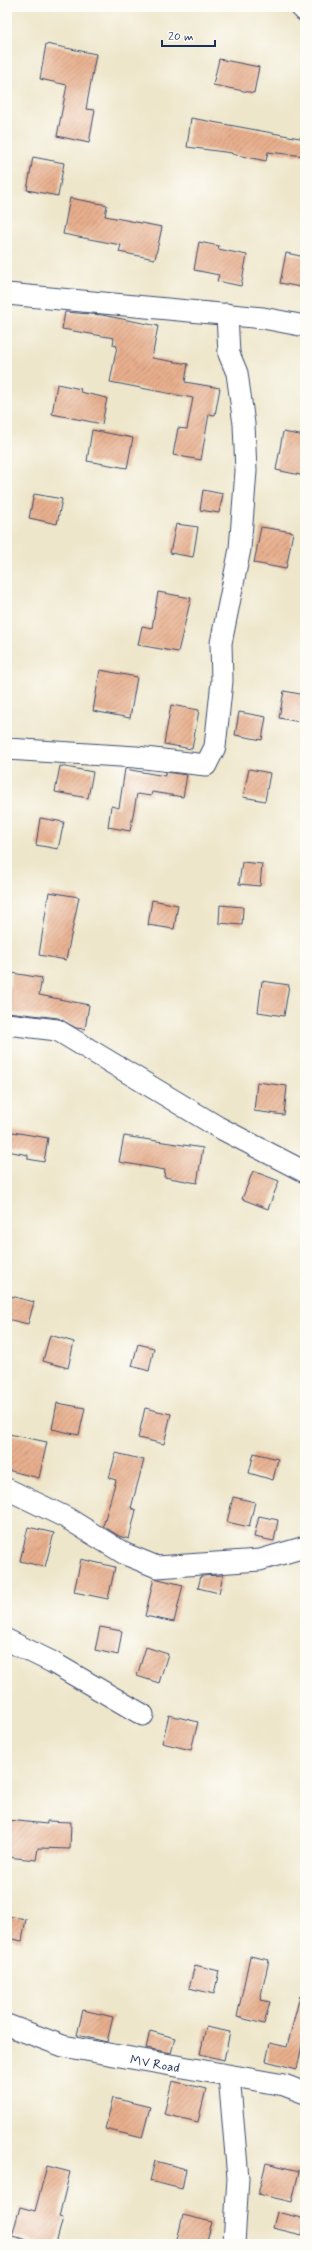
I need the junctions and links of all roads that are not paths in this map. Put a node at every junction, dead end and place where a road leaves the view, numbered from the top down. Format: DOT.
graph roads {
  1 [pos="301,7"];
  2 [pos="305,11"];
  3 [pos="7,294"];
  4 [pos="227,314"];
  5 [pos="305,326"];
  6 [pos="7,749"];
  7 [pos="7,1024"];
  8 [pos="305,1172"];
  9 [pos="7,1489"];
  10 [pos="305,1547"];
  11 [pos="7,1640"];
  12 [pos="143,1715"];
  13 [pos="7,2025"];
  14 [pos="229,2076"];
  15 [pos="305,2093"];
  16 [pos="234,2244"];
  1 -- 2 [label="street"];
  3 -- 4 [label="street"];
  4 -- 5 [label="street"];
  4 -- 6 [label="street"];
  7 -- 8 [label="street"];
  9 -- 10 [label="street"];
  11 -- 12 [label="street"];
  13 -- 14 [label="street, MV Road"];
  14 -- 15 [label="street, MV Road"];
  14 -- 16 [label="street"];
}
